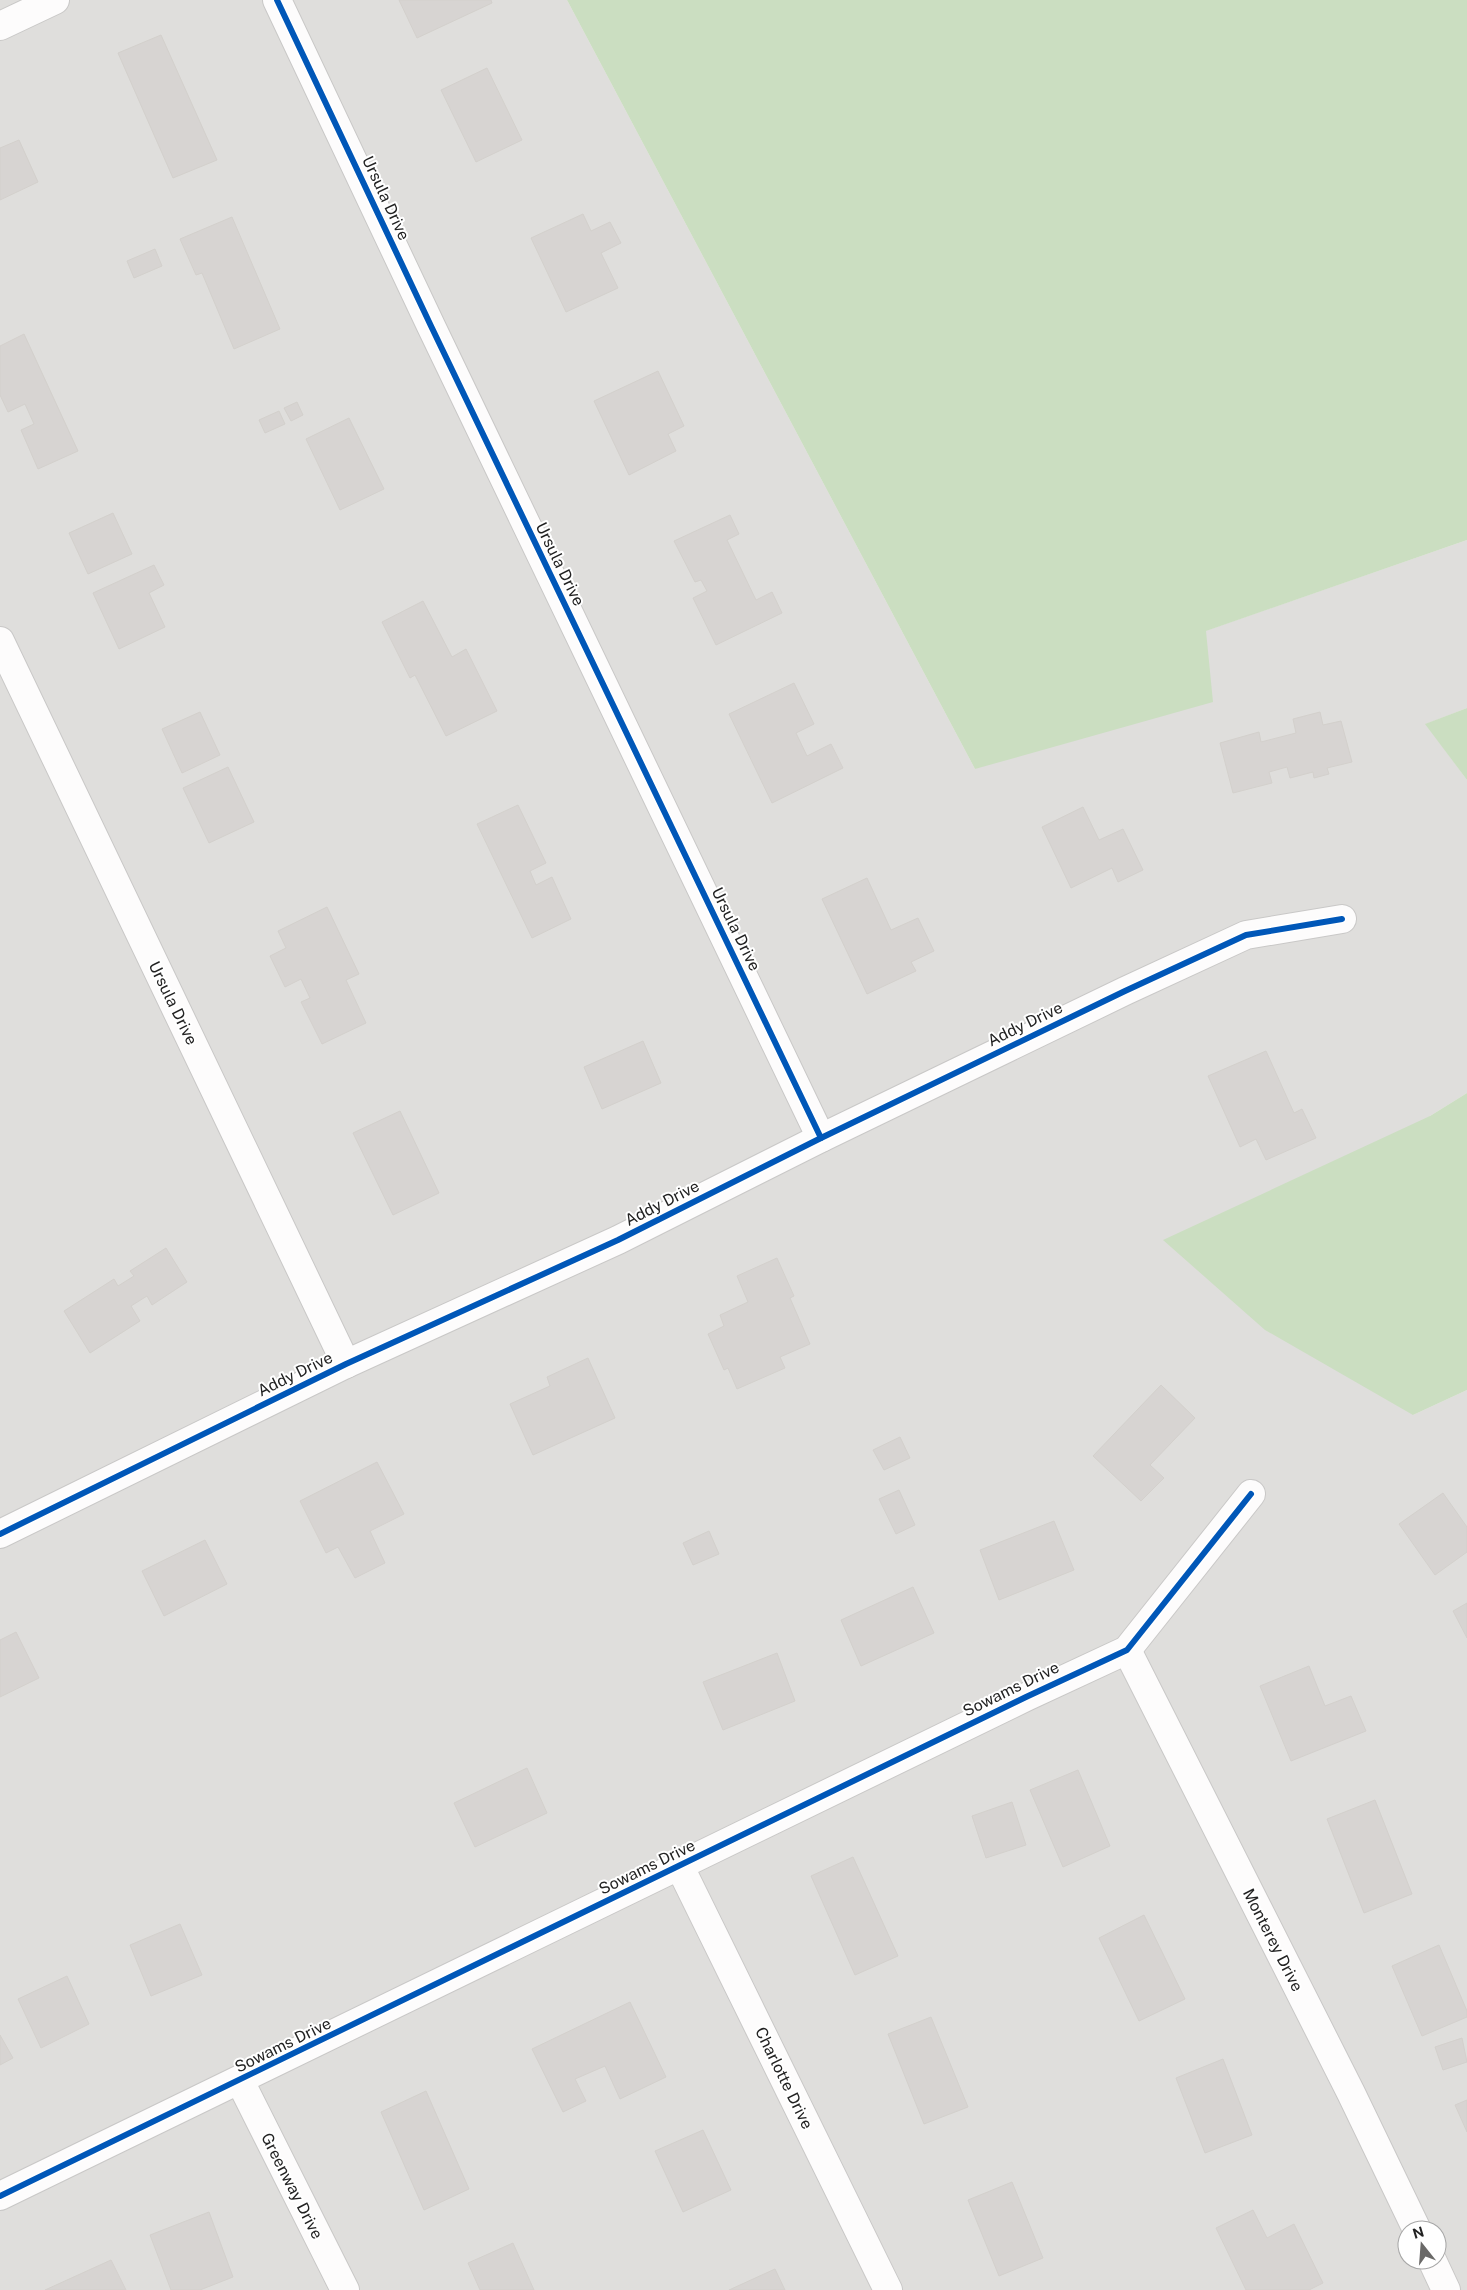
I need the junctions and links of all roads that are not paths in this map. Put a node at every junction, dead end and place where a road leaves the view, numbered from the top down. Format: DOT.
graph roads {
  1 [pos="54,0"];
  2 [pos="277,0"];
  3 [pos="0,26"];
  4 [pos="0,641"];
  5 [pos="1342,919"];
  6 [pos="821,1138"];
  7 [pos="346,1364"];
  8 [pos="1251,1494"];
  9 [pos="0,1534"];
  10 [pos="1127,1650"];
  11 [pos="680,1867"];
  12 [pos="240,2081"];
  13 [pos="0,2196"];
  14 [pos="1412,2220"];
  15 [pos="1437,2270"];
  16 [pos="345,2290"];
  17 [pos="888,2290"];
  18 [pos="1446,2290"];
  1 -- 3 [label="street"];
  2 -- 6 [label="street, Ursula Drive"];
  4 -- 7 [label="street, Ursula Drive"];
  5 -- 6 [label="street, Addy Drive"];
  6 -- 7 [label="street, Addy Drive"];
  7 -- 9 [label="street, Addy Drive"];
  8 -- 10 [label="street, Sowams Drive"];
  10 -- 11 [label="street, Sowams Drive"];
  10 -- 14 [label="street, Monterey Drive"];
  11 -- 12 [label="street, Sowams Drive"];
  11 -- 17 [label="street, Charlotte Drive"];
  12 -- 13 [label="street, Sowams Drive"];
  12 -- 16 [label="street, Greenway Drive"];
  15 -- 18 [label="street"];
}
